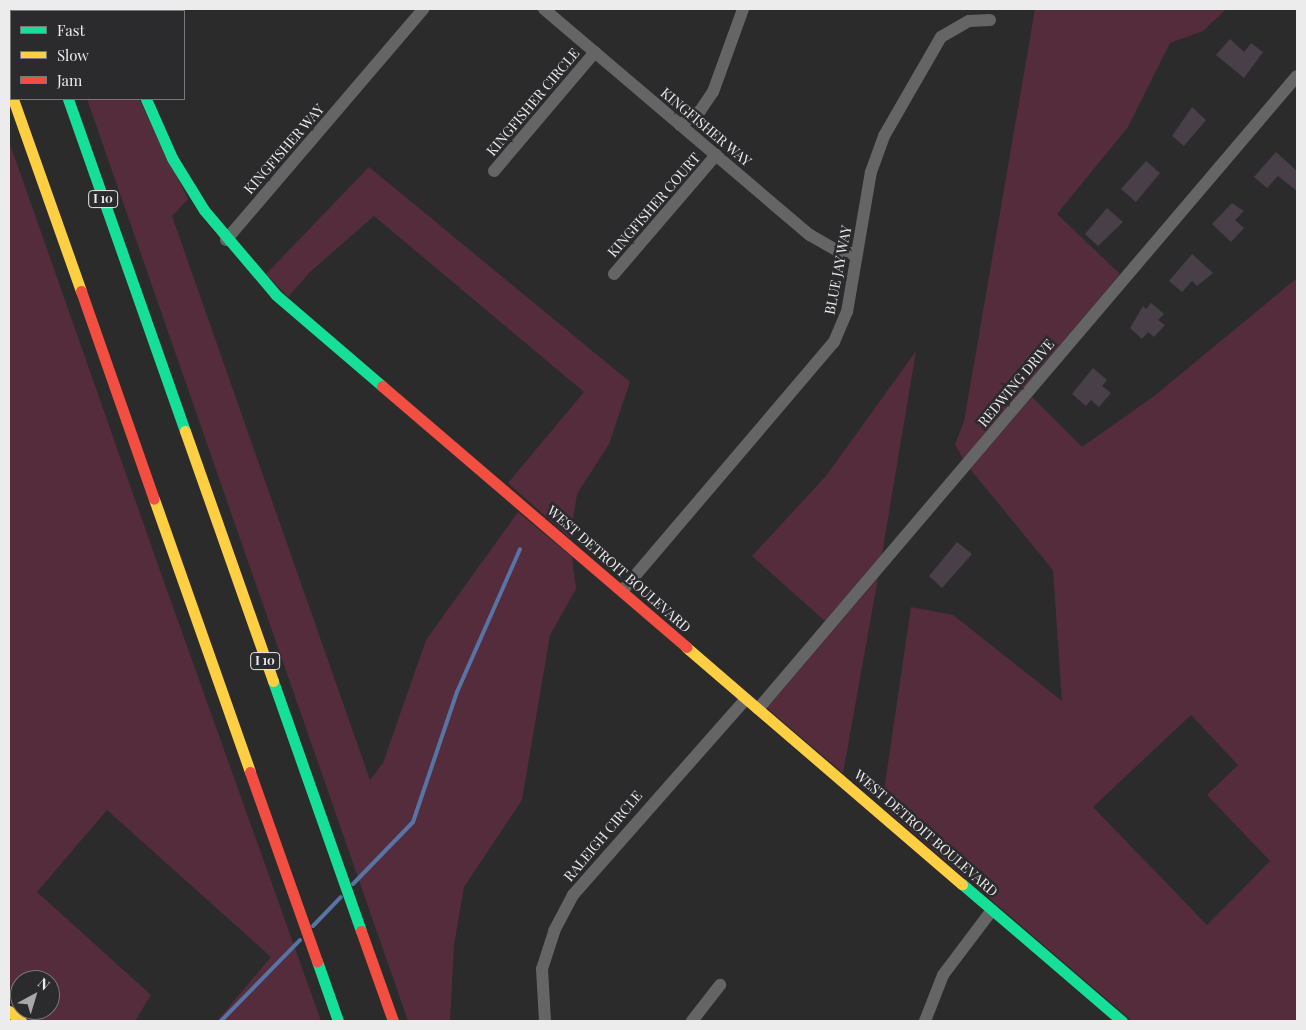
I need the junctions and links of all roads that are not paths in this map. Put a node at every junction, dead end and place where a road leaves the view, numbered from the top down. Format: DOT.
graph roads {
  1 [pos="423,9"];
  2 [pos="544,9"];
  3 [pos="743,9"];
  4 [pos="990,20"];
  5 [pos="595,52"];
  6 [pos="1297,76"];
  7 [pos="13,100"];
  8 [pos="68,100"];
  9 [pos="146,100"];
  10 [pos="9,115"];
  11 [pos="680,125"];
  12 [pos="30,147"];
  13 [pos="716,155"];
  14 [pos="494,171"];
  15 [pos="226,240"];
  16 [pos="857,254"];
  17 [pos="614,274"];
  18 [pos="622,591"];
  19 [pos="746,699"];
  20 [pos="758,709"];
  21 [pos="992,910"];
  22 [pos="720,985"];
  23 [pos="9,1010"];
  24 [pos="21,1021"];
  25 [pos="338,1021"];
  26 [pos="393,1021"];
  27 [pos="544,1021"];
  28 [pos="692,1021"];
  29 [pos="925,1021"];
  30 [pos="1122,1021"];
  1 -- 15 [label="street, KINGFISHER WAY"];
  2 -- 5 [label="street, KINGFISHER WAY"];
  3 -- 11 [label="street"];
  4 -- 16 [label="street, BLUE JAY WAY"];
  5 -- 11 [label="street, KINGFISHER WAY"];
  5 -- 14 [label="street, KINGFISHER CIRCLE"];
  6 -- 20 [label="street, REDWING DRIVE"];
  7 -- 12 [label="main road"];
  8 -- 26 [label="main road, I 10"];
  9 -- 15 [label="main road, WEST DETROIT BOULEVARD"];
  10 -- 12 [label="main road"];
  11 -- 13 [label="street, KINGFISHER WAY"];
  12 -- 25 [label="main road"];
  13 -- 16 [label="street, KINGFISHER WAY"];
  13 -- 17 [label="street, KINGFISHER COURT"];
  15 -- 18 [label="main road, WEST DETROIT BOULEVARD"];
  16 -- 18 [label="street, BLUE JAY WAY"];
  18 -- 19 [label="main road, WEST DETROIT BOULEVARD"];
  19 -- 20 [label="main road, WEST DETROIT BOULEVARD"];
  19 -- 27 [label="street, RALEIGH CIRCLE"];
  20 -- 21 [label="main road, WEST DETROIT BOULEVARD"];
  21 -- 29 [label="street"];
  21 -- 30 [label="main road, WEST DETROIT BOULEVARD"];
  22 -- 28 [label="street"];
  23 -- 24 [label="main road"];
}
